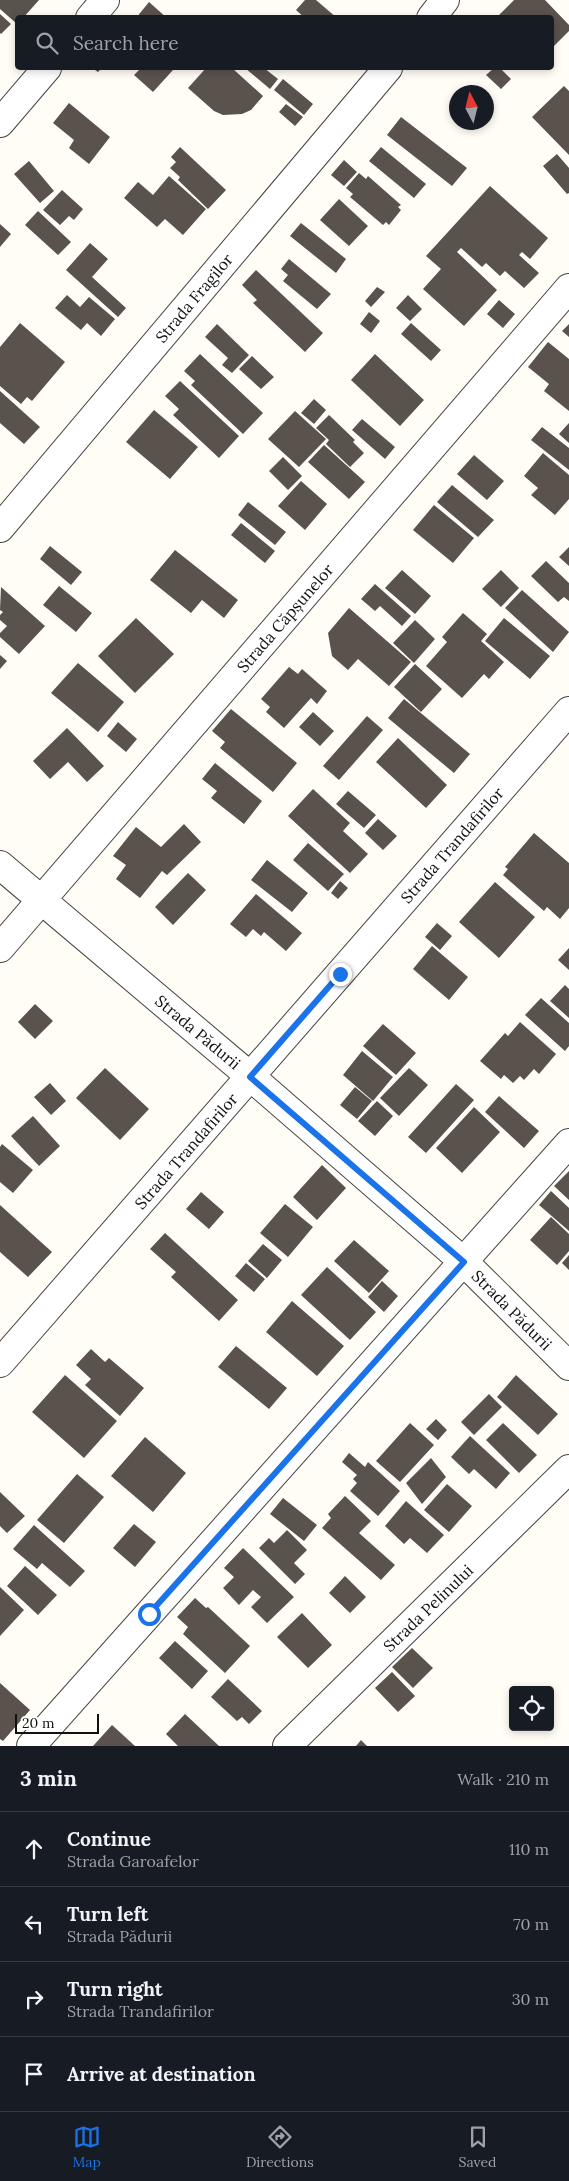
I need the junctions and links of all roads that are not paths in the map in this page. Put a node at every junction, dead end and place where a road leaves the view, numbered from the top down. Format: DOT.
graph roads {
  1 [pos="105,0"];
  2 [pos="445,0"];
  3 [pos="92,15"];
  4 [pos="432,15"];
  5 [pos="45,70"];
  6 [pos="386,70"];
  7 [pos="0,123"];
  8 [pos="569,288"];
  9 [pos="0,528"];
  10 [pos="569,711"];
  11 [pos="0,864"];
  12 [pos="42,901"];
  13 [pos="0,948"];
  14 [pos="250,1077"];
  15 [pos="569,1143"];
  16 [pos="464,1262"];
  17 [pos="0,1364"];
  18 [pos="569,1366"];
  19 [pos="569,1469"];
  20 [pos="30,1746"];
  21 [pos="287,1746"];
  1 -- 3 [label="street"];
  2 -- 4 [label="street"];
  5 -- 7 [label="street"];
  6 -- 9 [label="street, Strada Fragilor"];
  8 -- 12 [label="street, Strada Căpșunelor"];
  10 -- 14 [label="street, Strada Trandafirilor"];
  11 -- 12 [label="street, Strada Pădurii"];
  12 -- 13 [label="street, Strada Căpșunelor"];
  12 -- 14 [label="street, Strada Pădurii"];
  14 -- 16 [label="street, Strada Pădurii"];
  14 -- 17 [label="street, Strada Trandafirilor"];
  15 -- 16 [label="street"];
  16 -- 18 [label="street, Strada Pădurii"];
  16 -- 20 [label="street"];
  19 -- 21 [label="street, Strada Pelinului"];
}
